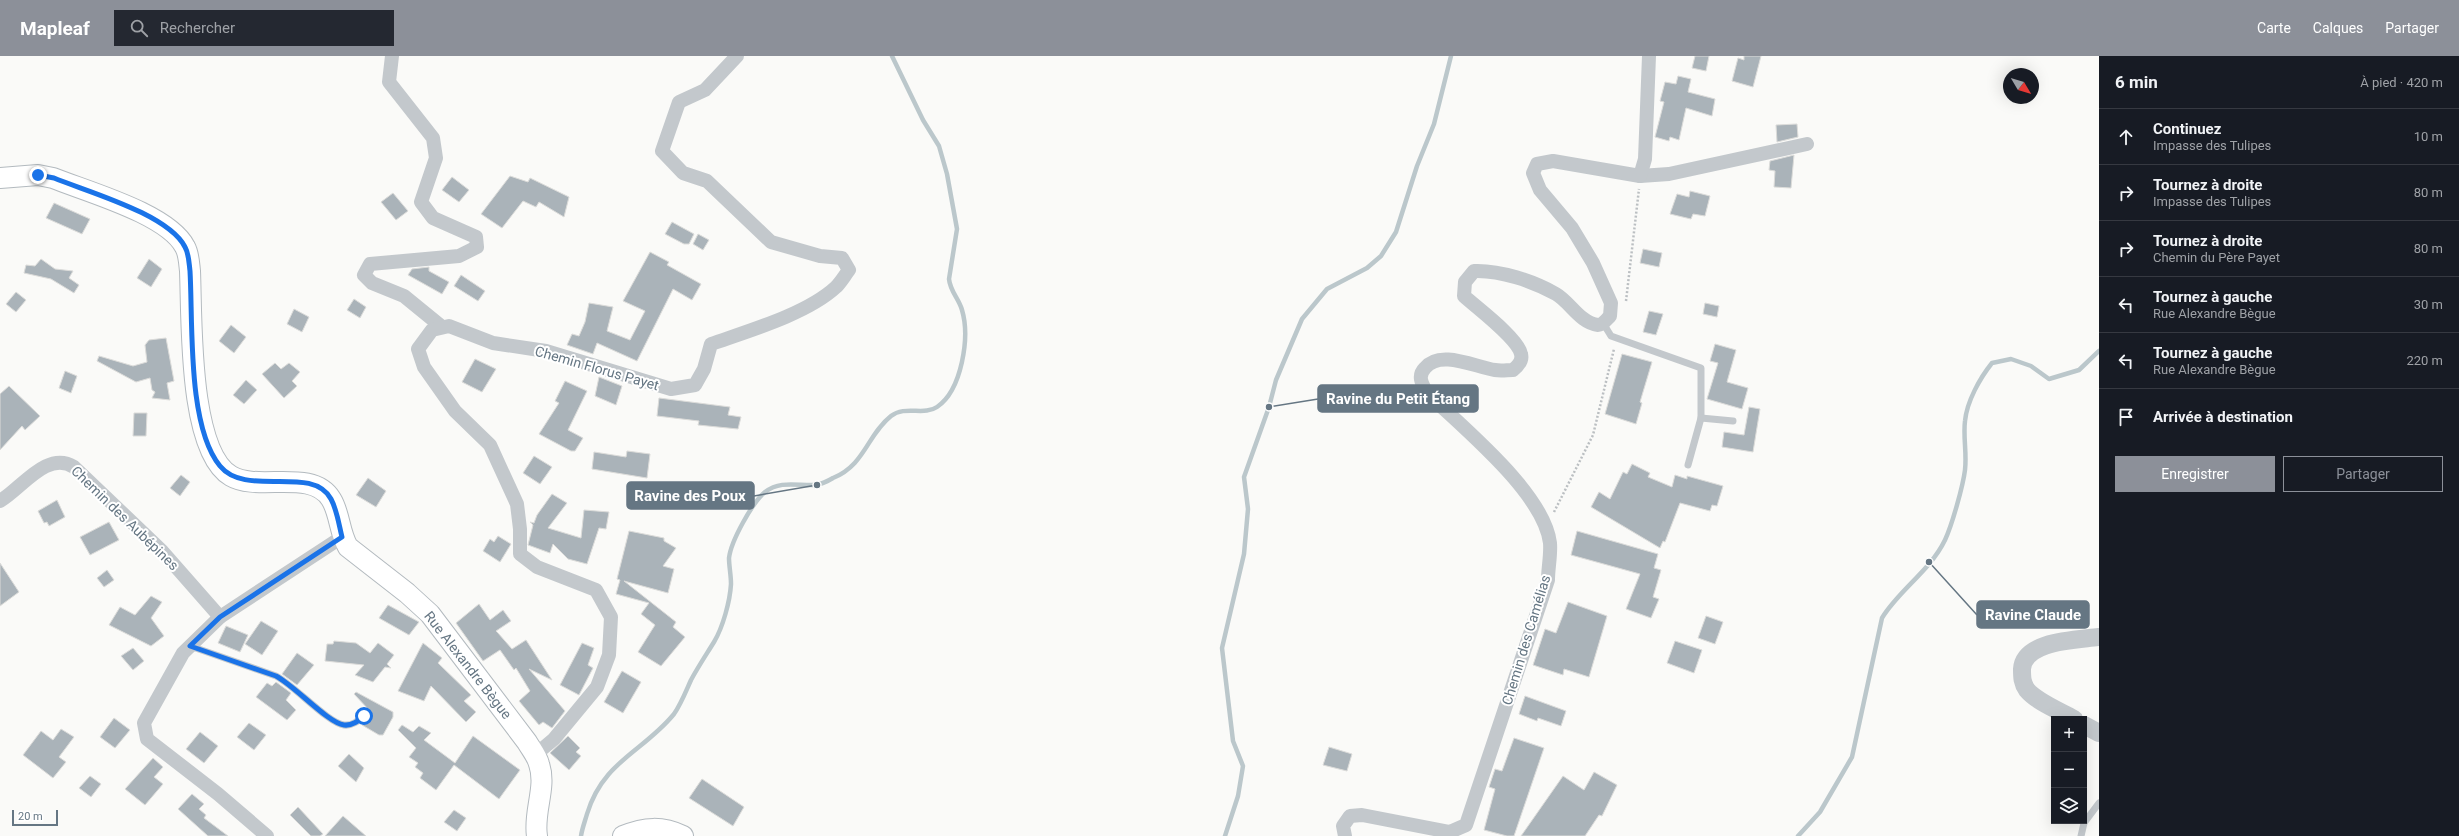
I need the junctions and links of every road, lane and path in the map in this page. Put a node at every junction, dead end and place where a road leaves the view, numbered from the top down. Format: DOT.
graph roads {
  1 [pos="392,56"];
  2 [pos="737,56"];
  3 [pos="1649,56"];
  4 [pos="1807,144"];
  5 [pos="1640,176"];
  6 [pos="0,178"];
  7 [pos="1624,307"];
  8 [pos="1603,324"];
  9 [pos="442,327"];
  10 [pos="1614,337"];
  11 [pos="1701,418"];
  12 [pos="1733,421"];
  13 [pos="1688,465"];
  14 [pos="0,501"];
  15 [pos="1545,528"];
  16 [pos="342,537"];
  17 [pos="220,617"];
  18 [pos="2099,637"];
  19 [pos="190,646"];
  20 [pos="364,716"];
  21 [pos="2069,716"];
  22 [pos="2087,727"];
  23 [pos="2099,734"];
  24 [pos="535,755"];
  25 [pos="2099,803"];
  26 [pos="267,836"];
  27 [pos="537,836"];
  28 [pos="623,836"];
  29 [pos="683,836"];
  30 [pos="1345,836"];
  31 [pos="2081,836"];
  1 -- 9 [label="street"];
  2 -- 9 [label="street, Chemin Florus Payet"];
  3 -- 5 [label="street"];
  4 -- 5 [label="street"];
  5 -- 7 [label="path"];
  5 -- 8 [label="street"];
  6 -- 16 [label="main road, Rue Alexandre Bègue"];
  8 -- 10 [label="lane"];
  8 -- 15 [label="street, Chemin des Camélias"];
  9 -- 24 [label="street"];
  10 -- 11 [label="lane"];
  10 -- 15 [label="path"];
  11 -- 12 [label="lane"];
  11 -- 13 [label="lane"];
  14 -- 17 [label="street, Chemin des Aubépines"];
  15 -- 30 [label="street, Chemin des Camélias"];
  16 -- 17 [label="street"];
  16 -- 24 [label="main road, Rue Alexandre Bègue"];
  17 -- 19 [label="street"];
  18 -- 21 [label="street"];
  19 -- 20 [label="lane"];
  19 -- 26 [label="street"];
  22 -- 23 [label="street"];
  24 -- 27 [label="main road, Rue Alexandre Bègue"];
  25 -- 31 [label="lane"];
  28 -- 29 [label="main road"];
}
